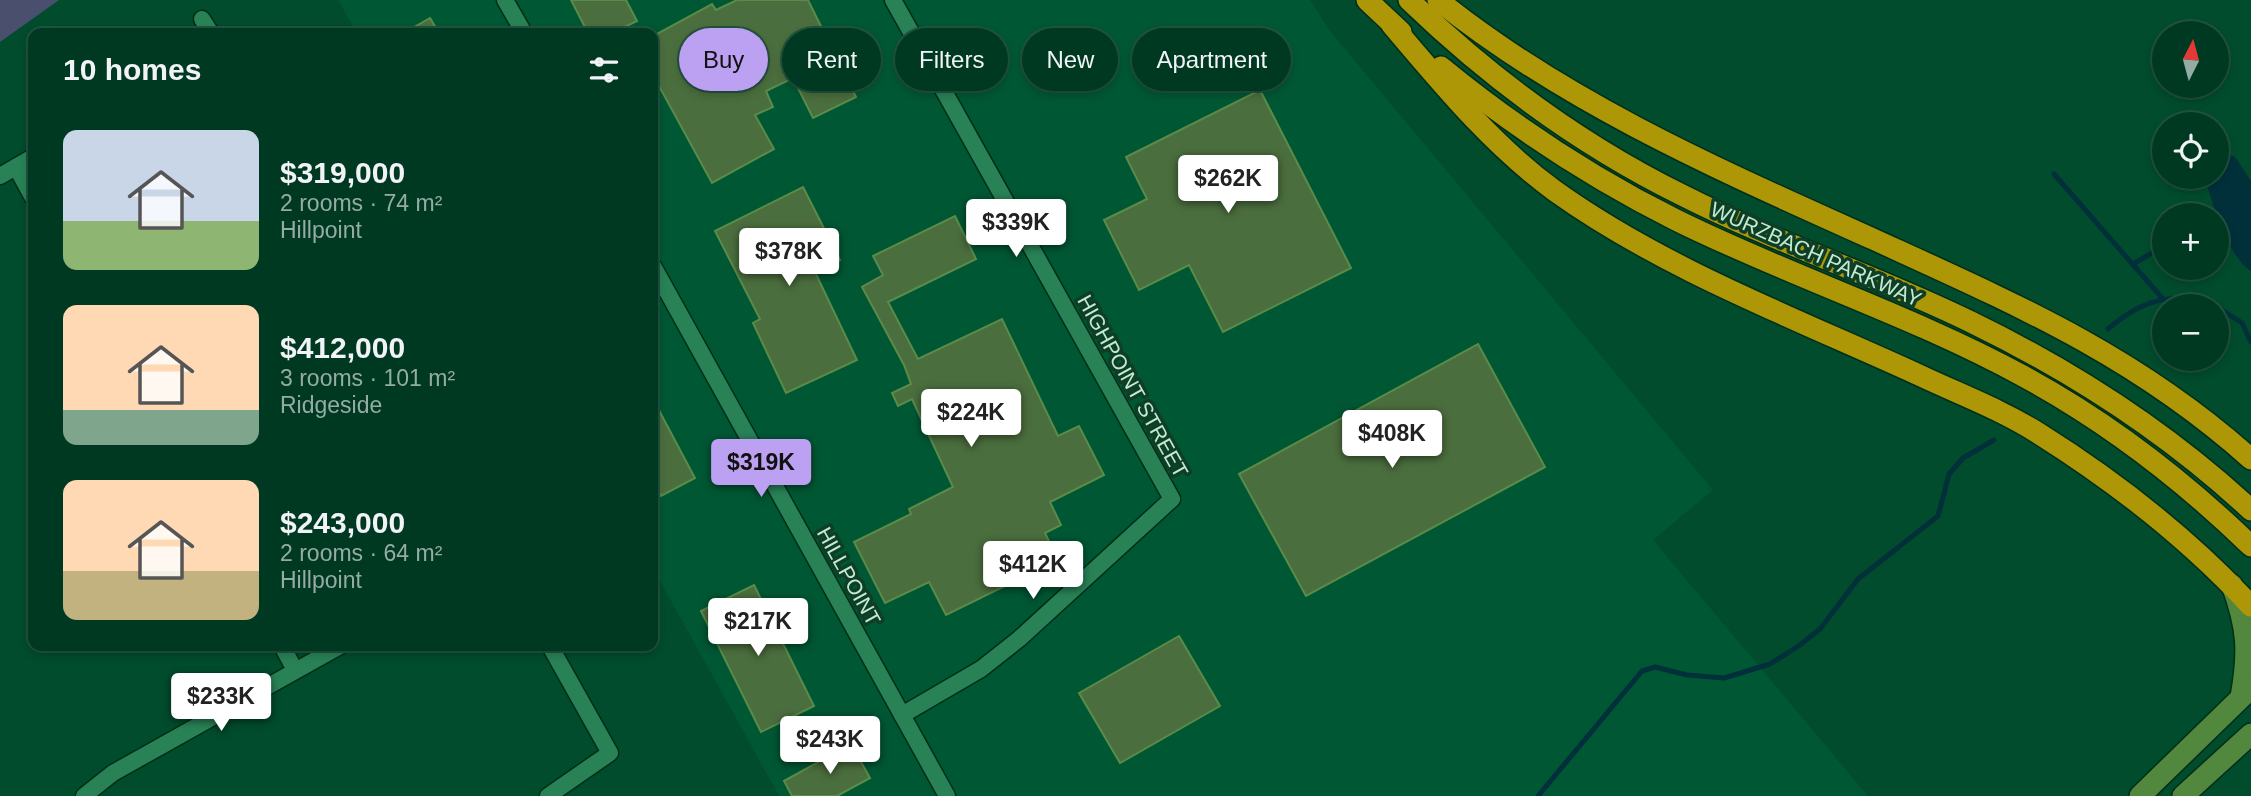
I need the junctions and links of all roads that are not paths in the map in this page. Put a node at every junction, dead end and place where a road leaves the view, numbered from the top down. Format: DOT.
graph roads {
  1 [pos="505,0"];
  2 [pos="893,0"];
  3 [pos="1367,0"];
  4 [pos="1409,0"];
  5 [pos="1438,0"];
  6 [pos="202,19"];
  7 [pos="1392,25"];
  8 [pos="208,28"];
  9 [pos="521,28"];
  10 [pos="28,160"];
  11 [pos="16,167"];
  12 [pos="0,176"];
  13 [pos="28,189"];
  14 [pos="658,275"];
  15 [pos="2251,459"];
  16 [pos="2251,510"];
  17 [pos="2251,546"];
  18 [pos="2241,588"];
  19 [pos="2251,606"];
  20 [pos="285,651"];
  21 [pos="331,651"];
  22 [pos="553,651"];
  23 [pos="295,670"];
  24 [pos="2246,693"];
  25 [pos="902,715"];
  26 [pos="2249,737"];
  27 [pos="84,796"];
  28 [pos="548,796"];
  29 [pos="947,796"];
  30 [pos="2140,796"];
  31 [pos="2183,796"];
  1 -- 9 [label="street"];
  2 -- 25 [label="street, HIGHPOINT STREET"];
  3 -- 7 [label="highway, WURZBACH PARKWAY"];
  4 -- 16 [label="highway, WURZBACH PARKWAY"];
  5 -- 15 [label="highway"];
  6 -- 8 [label="street"];
  7 -- 17 [label="highway, WURZBACH PARKWAY"];
  7 -- 18 [label="highway"];
  10 -- 11 [label="street"];
  11 -- 12 [label="street"];
  11 -- 13 [label="street"];
  14 -- 25 [label="street, HILLPOINT"];
  18 -- 19 [label="highway"];
  18 -- 24 [label="main road"];
  20 -- 23 [label="street"];
  21 -- 23 [label="street"];
  22 -- 28 [label="street"];
  23 -- 27 [label="street"];
  24 -- 30 [label="main road"];
  25 -- 29 [label="street, HILLPOINT"];
  26 -- 31 [label="main road"];
}
